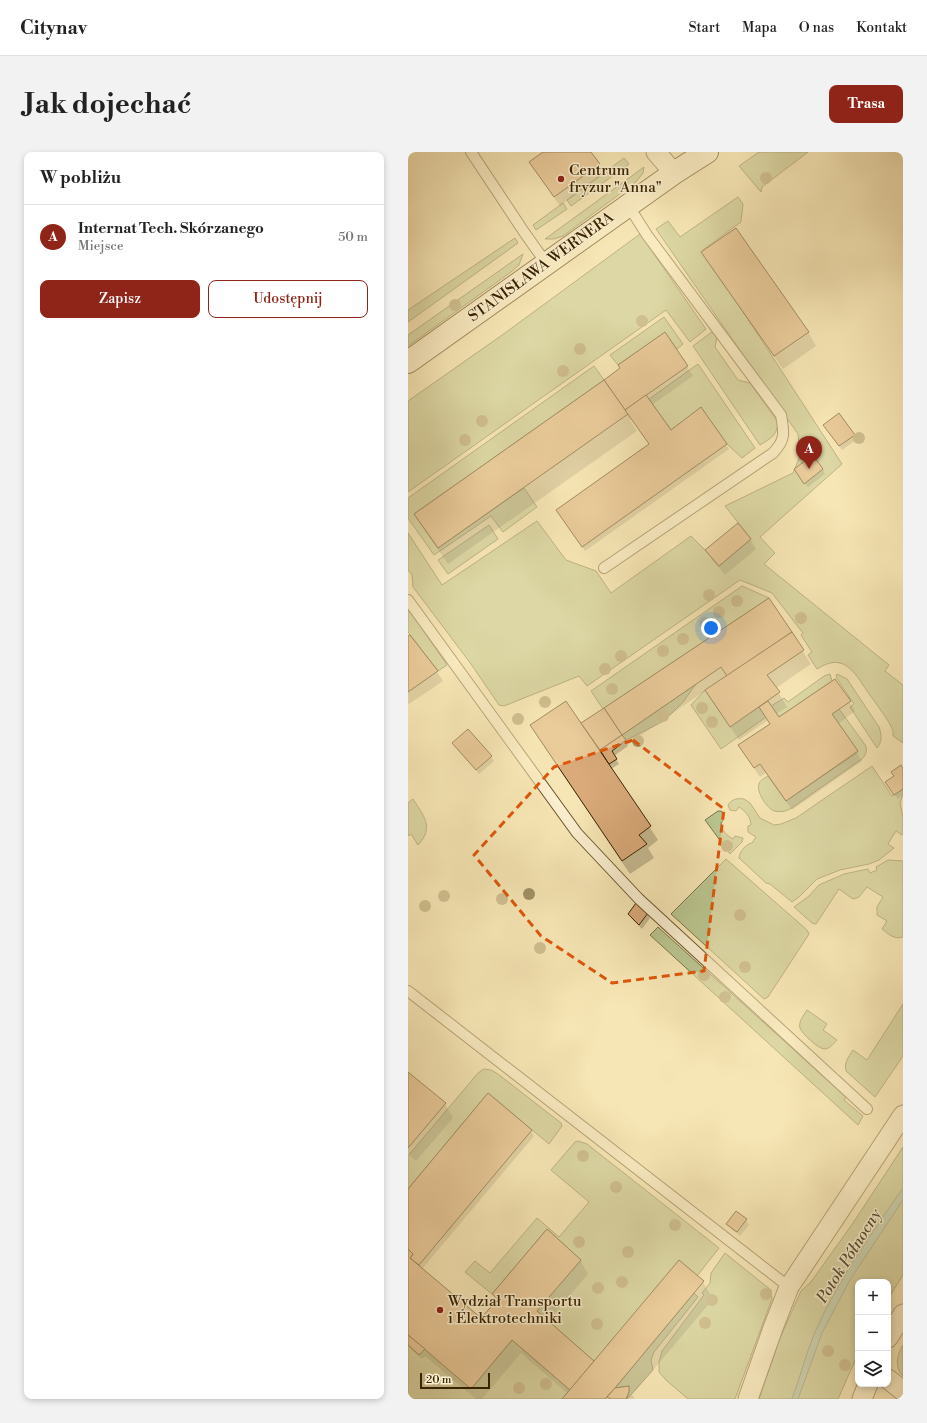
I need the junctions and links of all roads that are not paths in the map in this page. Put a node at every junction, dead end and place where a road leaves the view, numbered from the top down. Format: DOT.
graph roads {
  1 [pos="471,152"];
  2 [pos="656,152"];
  3 [pos="698,152"];
  4 [pos="707,152"];
  5 [pos="674,173"];
  6 [pos="628,205"];
  7 [pos="546,263"];
  8 [pos="408,362"];
  9 [pos="604,568"];
  10 [pos="408,600"];
  11 [pos="408,991"];
  12 [pos="867,1109"];
  13 [pos="903,1115"];
  14 [pos="789,1287"];
  15 [pos="903,1314"];
  16 [pos="891,1333"];
  17 [pos="891,1381"];
  18 [pos="867,1387"];
  19 [pos="903,1391"];
  20 [pos="748,1399"];
  21 [pos="862,1399"];
  1 -- 7 [label="lane"];
  2 -- 5 [label="street"];
  3 -- 5 [label="street, STANISŁAWA WERNERA"];
  4 -- 5 [label="street, STANISŁAWA WERNERA"];
  5 -- 6 [label="street, STANISŁAWA WERNERA"];
  6 -- 7 [label="street, STANISŁAWA WERNERA"];
  6 -- 9 [label="lane"];
  7 -- 8 [label="street, STANISŁAWA WERNERA"];
  10 -- 12 [label="lane"];
  11 -- 14 [label="lane"];
  13 -- 14 [label="street"];
  14 -- 20 [label="street"];
  15 -- 16 [label="street"];
  17 -- 19 [label="street"];
  18 -- 21 [label="street"];
}
